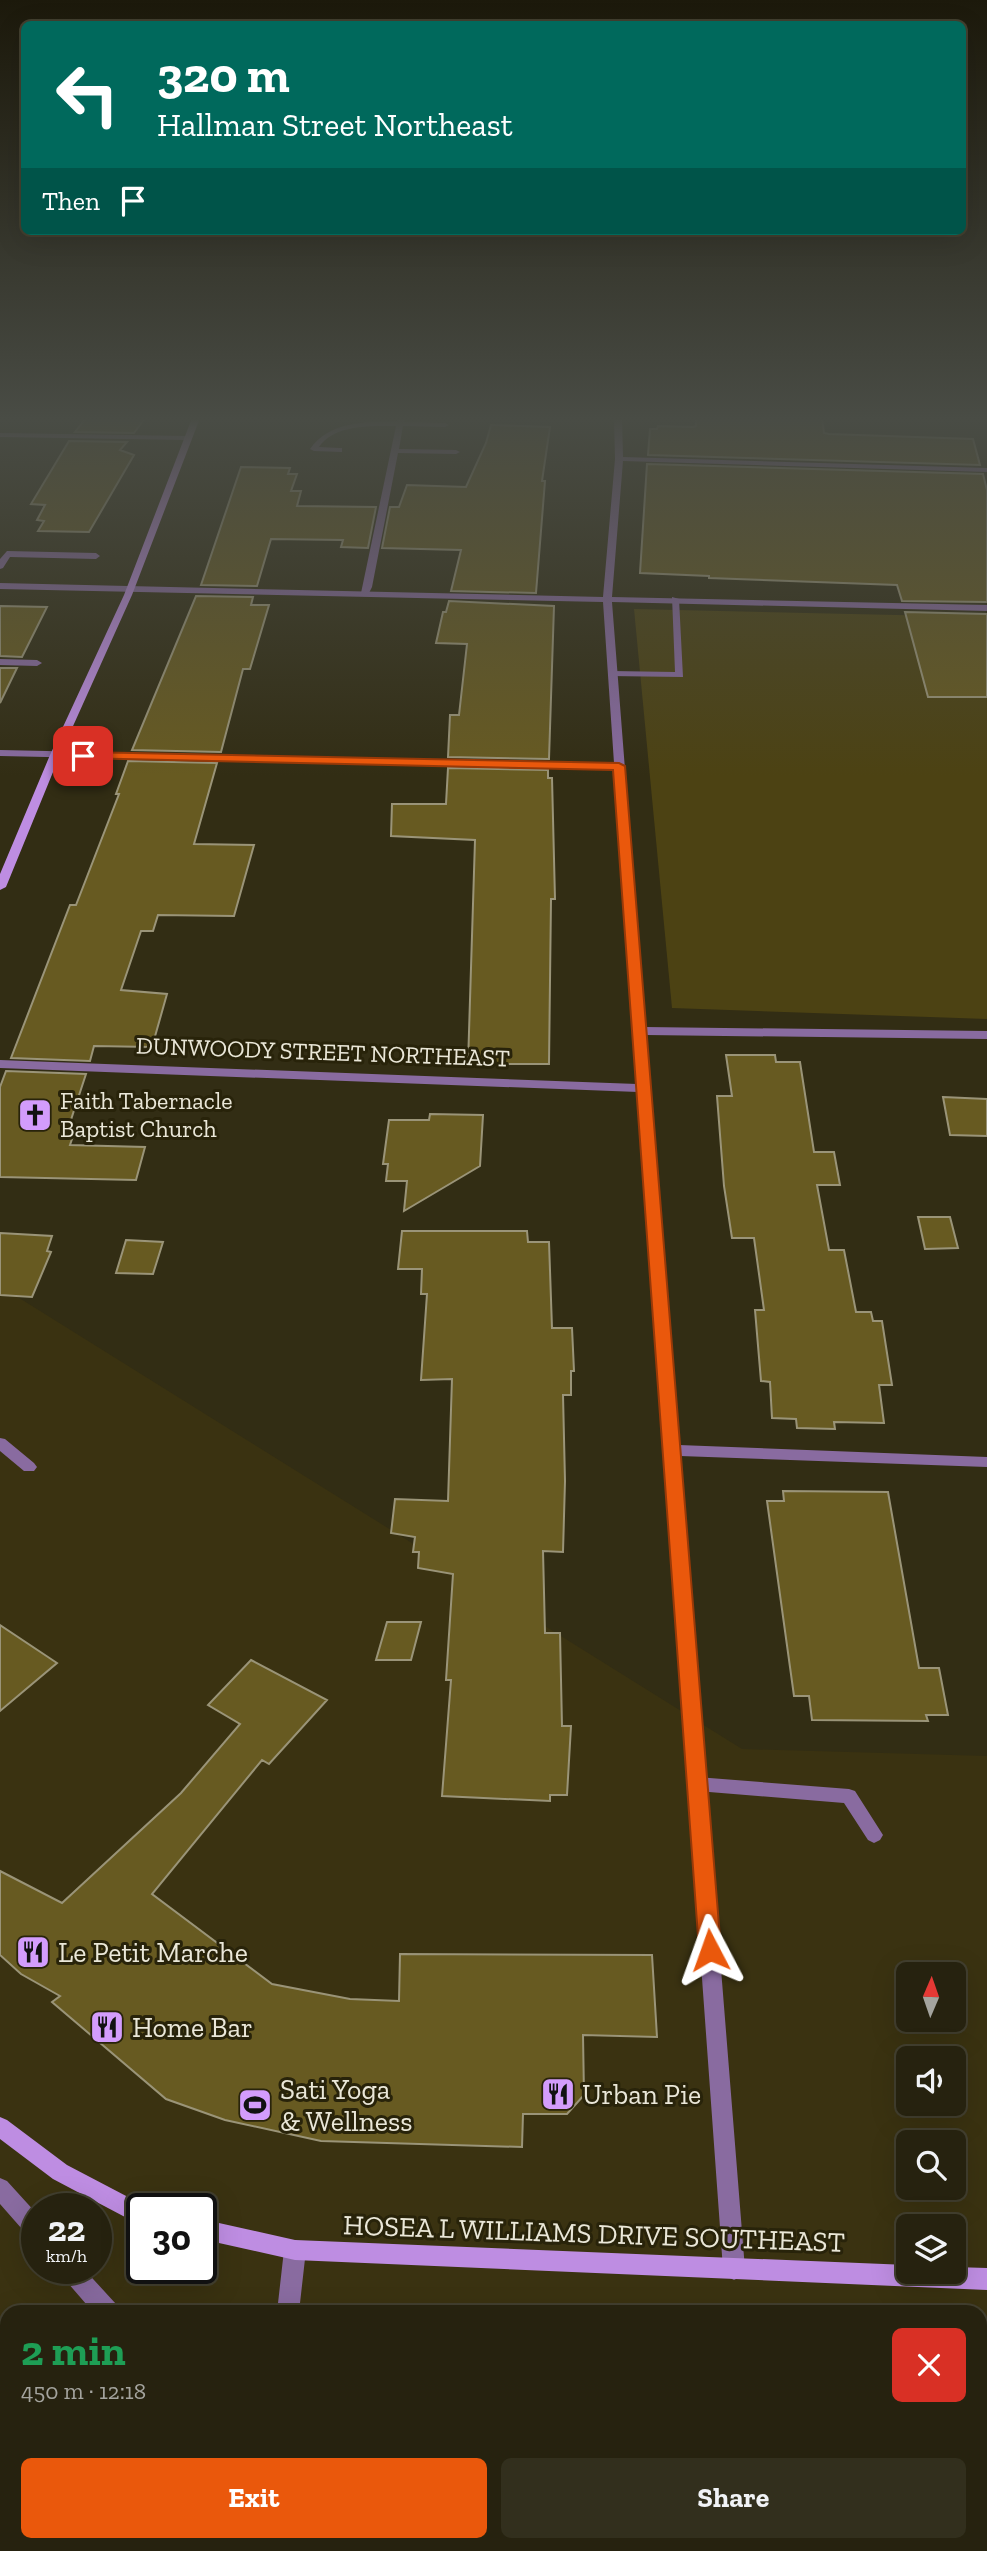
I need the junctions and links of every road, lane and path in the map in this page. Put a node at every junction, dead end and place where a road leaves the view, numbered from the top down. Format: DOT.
graph roads {
  1 [pos="150,537"];
  2 [pos="379,537"];
  3 [pos="612,537"];
  4 [pos="3,554"];
  5 [pos="96,556"];
  6 [pos="0,566"];
  7 [pos="0,586"];
  8 [pos="131,588"];
  9 [pos="365,593"];
  10 [pos="607,598"];
  11 [pos="675,599"];
  12 [pos="987,608"];
  13 [pos="0,662"];
  14 [pos="37,663"];
  15 [pos="612,674"];
  16 [pos="0,753"];
  17 [pos="55,755"];
  18 [pos="619,766"];
  19 [pos="0,887"];
  20 [pos="639,1031"];
  21 [pos="987,1035"];
  22 [pos="0,1064"];
  23 [pos="644,1088"];
  24 [pos="0,1443"];
  25 [pos="671,1450"];
  26 [pos="987,1462"];
  27 [pos="29,1466"];
  28 [pos="697,1784"];
  29 [pos="874,1835"];
  30 [pos="0,2127"];
  31 [pos="0,2188"];
  32 [pos="126,2207"];
  33 [pos="21,2212"];
  34 [pos="217,2233"];
  35 [pos="295,2250"];
  36 [pos="734,2269"];
  37 [pos="987,2279"];
  38 [pos="80,2284"];
  39 [pos="96,2305"];
  40 [pos="289,2305"];
  1 -- 8 [label="street"];
  2 -- 9 [label="street"];
  3 -- 10 [label="street"];
  4 -- 5 [label="street"];
  4 -- 6 [label="street"];
  7 -- 8 [label="street"];
  8 -- 9 [label="street"];
  8 -- 17 [label="street"];
  9 -- 10 [label="street"];
  10 -- 11 [label="street"];
  10 -- 15 [label="street"];
  11 -- 12 [label="street"];
  11 -- 15 [label="street"];
  13 -- 14 [label="street"];
  15 -- 18 [label="street"];
  16 -- 17 [label="street"];
  17 -- 18 [label="street"];
  17 -- 19 [label="street"];
  18 -- 20 [label="street"];
  20 -- 21 [label="street"];
  20 -- 23 [label="street"];
  22 -- 23 [label="street, DUNWOODY STREET NORTHEAST"];
  23 -- 25 [label="street"];
  24 -- 27 [label="street"];
  25 -- 26 [label="street"];
  25 -- 28 [label="street"];
  28 -- 29 [label="street"];
  28 -- 36 [label="street"];
  30 -- 32 [label="street"];
  31 -- 33 [label="street"];
  34 -- 35 [label="street, HOSEA L WILLIAMS DRIVE SOUTHEAST"];
  35 -- 36 [label="street, HOSEA L WILLIAMS DRIVE SOUTHEAST"];
  35 -- 40 [label="street"];
  36 -- 37 [label="street, HOSEA L WILLIAMS DRIVE SOUTHEAST"];
  38 -- 39 [label="street"];
}
